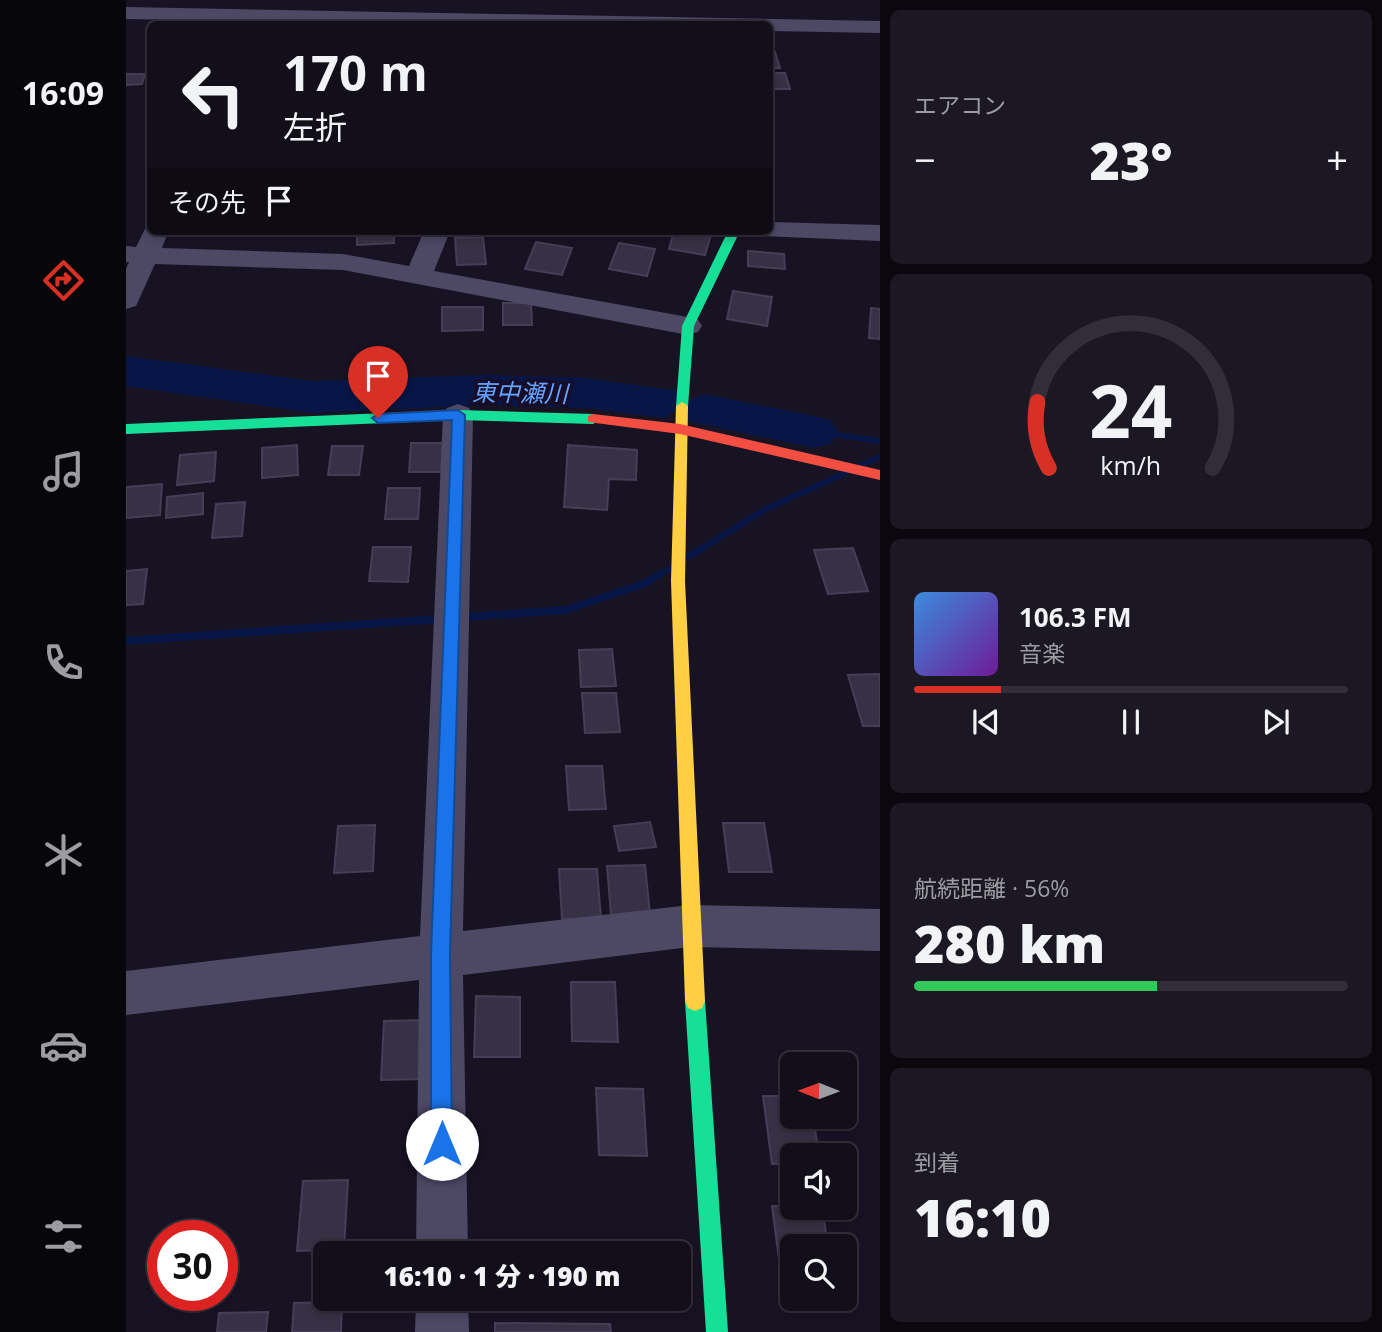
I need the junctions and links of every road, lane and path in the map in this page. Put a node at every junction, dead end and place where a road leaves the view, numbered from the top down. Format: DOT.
graph roads {
  1 [pos="698,0"];
  2 [pos="451,8"];
  3 [pos="126,13"];
  4 [pos="227,13"];
  5 [pos="478,21"];
  6 [pos="703,21"];
  7 [pos="773,25"];
  8 [pos="880,26"];
  9 [pos="773,230"];
  10 [pos="880,233"];
  11 [pos="435,235"];
  12 [pos="732,235"];
  13 [pos="143,247"];
  14 [pos="419,275"];
  15 [pos="126,300"];
  16 [pos="688,326"];
  17 [pos="458,415"];
  18 [pos="126,429"];
  19 [pos="680,429"];
  20 [pos="877,475"];
  21 [pos="690,926"];
  22 [pos="880,930"];
  23 [pos="441,954"];
  24 [pos="126,993"];
  25 [pos="442,1241"];
  26 [pos="442,1311"];
  27 [pos="442,1332"];
  28 [pos="717,1332"];
  1 -- 6 [label="street"];
  2 -- 4 [label="street"];
  2 -- 5 [label="street"];
  3 -- 4 [label="street"];
  7 -- 8 [label="street"];
  9 -- 10 [label="street"];
  11 -- 14 [label="street"];
  12 -- 16 [label="street"];
  13 -- 14 [label="street"];
  13 -- 15 [label="street"];
  14 -- 16 [label="street"];
  16 -- 19 [label="street"];
  17 -- 18 [label="street"];
  17 -- 19 [label="street"];
  17 -- 23 [label="street"];
  19 -- 20 [label="street"];
  19 -- 21 [label="street"];
  21 -- 22 [label="street"];
  21 -- 23 [label="street"];
  21 -- 28 [label="street"];
  23 -- 24 [label="street"];
  23 -- 25 [label="street"];
  26 -- 27 [label="street"];
}
